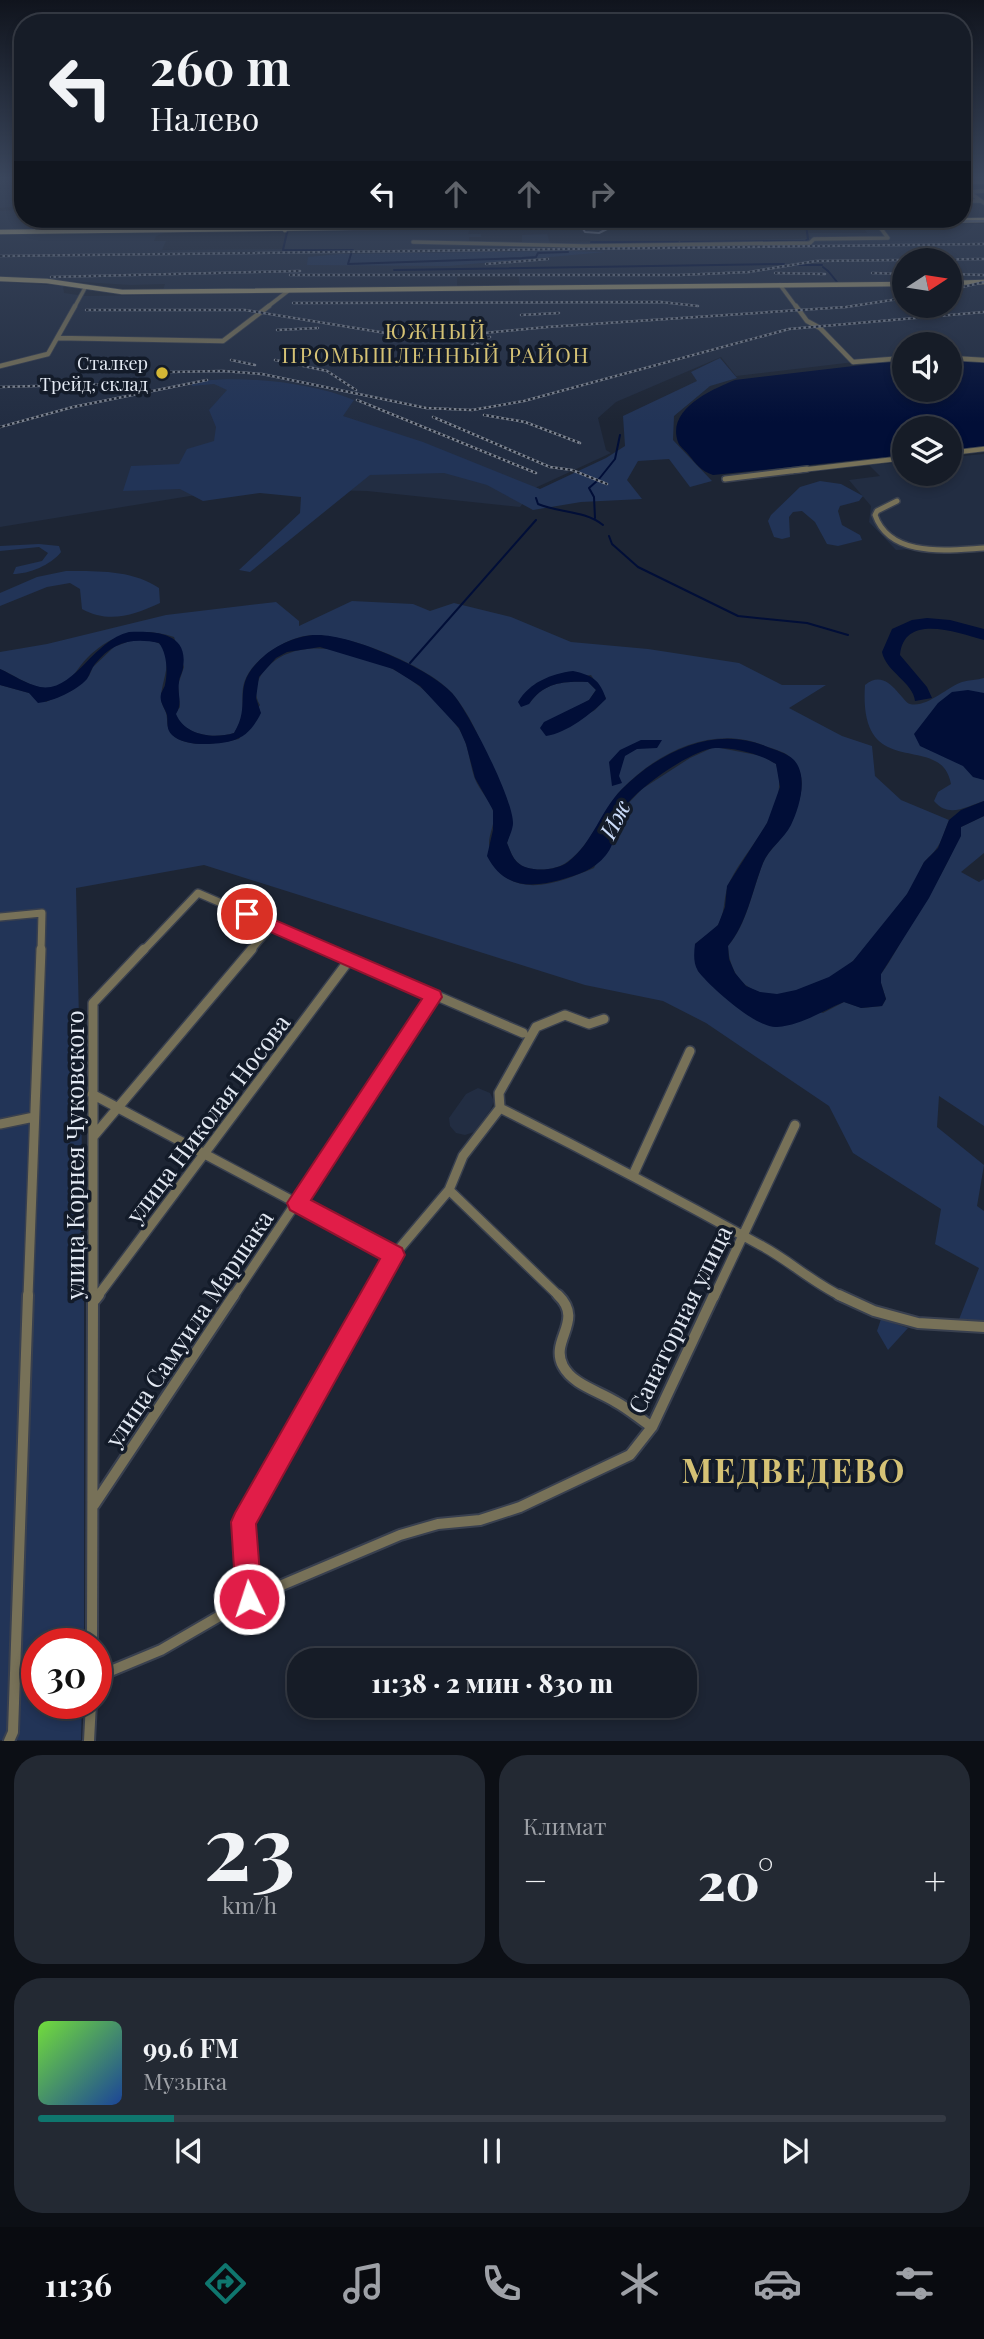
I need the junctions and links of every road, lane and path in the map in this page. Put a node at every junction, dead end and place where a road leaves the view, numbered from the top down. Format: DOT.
graph roads {
  1 [pos="0,279"];
  2 [pos="984,282"];
  3 [pos="962,283"];
  4 [pos="892,284"];
  5 [pos="780,285"];
  6 [pos="85,288"];
  7 [pos="288,291"];
  8 [pos="58,338"];
  9 [pos="892,359"];
  10 [pos="962,359"];
  11 [pos="984,360"];
  12 [pos="0,366"];
  13 [pos="984,449"];
  14 [pos="962,452"];
  15 [pos="892,459"];
  16 [pos="725,478"];
  17 [pos="897,501"];
  18 [pos="984,548"];
  19 [pos="0,917"];
  20 [pos="272,925"];
  21 [pos="350,959"];
  22 [pos="433,997"];
  23 [pos="604,1019"];
  24 [pos="523,1033"];
  25 [pos="690,1051"];
  26 [pos="92,1094"];
  27 [pos="117,1107"];
  28 [pos="500,1108"];
  29 [pos="34,1117"];
  30 [pos="0,1124"];
  31 [pos="795,1125"];
  32 [pos="93,1137"];
  33 [pos="204,1154"];
  34 [pos="633,1175"];
  35 [pos="449,1190"];
  36 [pos="297,1203"];
  37 [pos="743,1235"];
  38 [pos="394,1255"];
  39 [pos="94,1301"];
  40 [pos="984,1327"];
  41 [pos="652,1427"];
  42 [pos="93,1507"];
  43 [pos="249,1599"];
  44 [pos="92,1628"];
  45 [pos="112,1670"];
  46 [pos="90,1719"];
  47 [pos="9,1741"];
  48 [pos="89,1741"];
  1 -- 6 [label="main road"];
  2 -- 3 [label="main road"];
  4 -- 5 [label="main road"];
  5 -- 7 [label="main road"];
  5 -- 9 [label="street"];
  6 -- 7 [label="main road"];
  6 -- 8 [label="street"];
  7 -- 8 [label="street"];
  8 -- 12 [label="street"];
  10 -- 11 [label="street"];
  13 -- 14 [label="street"];
  15 -- 16 [label="street"];
  17 -- 18 [label="street"];
  19 -- 29 [label="street"];
  20 -- 21 [label="street, улица Корнея Чуковского"];
  20 -- 26 [label="street, улица Корнея Чуковского"];
  20 -- 27 [label="street"];
  21 -- 22 [label="street, улица Корнея Чуковского"];
  21 -- 33 [label="street, улица Николая Носова"];
  22 -- 24 [label="street, улица Корнея Чуковского"];
  22 -- 36 [label="street, улица Самуила Маршака"];
  23 -- 28 [label="street"];
  25 -- 34 [label="street"];
  26 -- 27 [label="street"];
  26 -- 32 [label="street, улица Корнея Чуковского"];
  27 -- 32 [label="street"];
  27 -- 33 [label="street"];
  28 -- 34 [label="street"];
  28 -- 35 [label="street"];
  29 -- 30 [label="street"];
  29 -- 47 [label="street"];
  31 -- 37 [label="street, Санаторная улица"];
  32 -- 39 [label="street, улица Корнея Чуковского"];
  33 -- 36 [label="street"];
  33 -- 39 [label="street, улица Николая Носова"];
  34 -- 37 [label="street"];
  35 -- 38 [label="street"];
  35 -- 41 [label="street"];
  36 -- 38 [label="street"];
  36 -- 42 [label="street, улица Самуила Маршака"];
  37 -- 40 [label="street"];
  37 -- 41 [label="street, Санаторная улица"];
  38 -- 43 [label="street"];
  39 -- 42 [label="street, улица Корнея Чуковского"];
  41 -- 43 [label="street, Санаторная улица"];
  42 -- 44 [label="street, улица Корнея Чуковского"];
  43 -- 45 [label="street, Санаторная улица"];
  46 -- 48 [label="street"];
}
